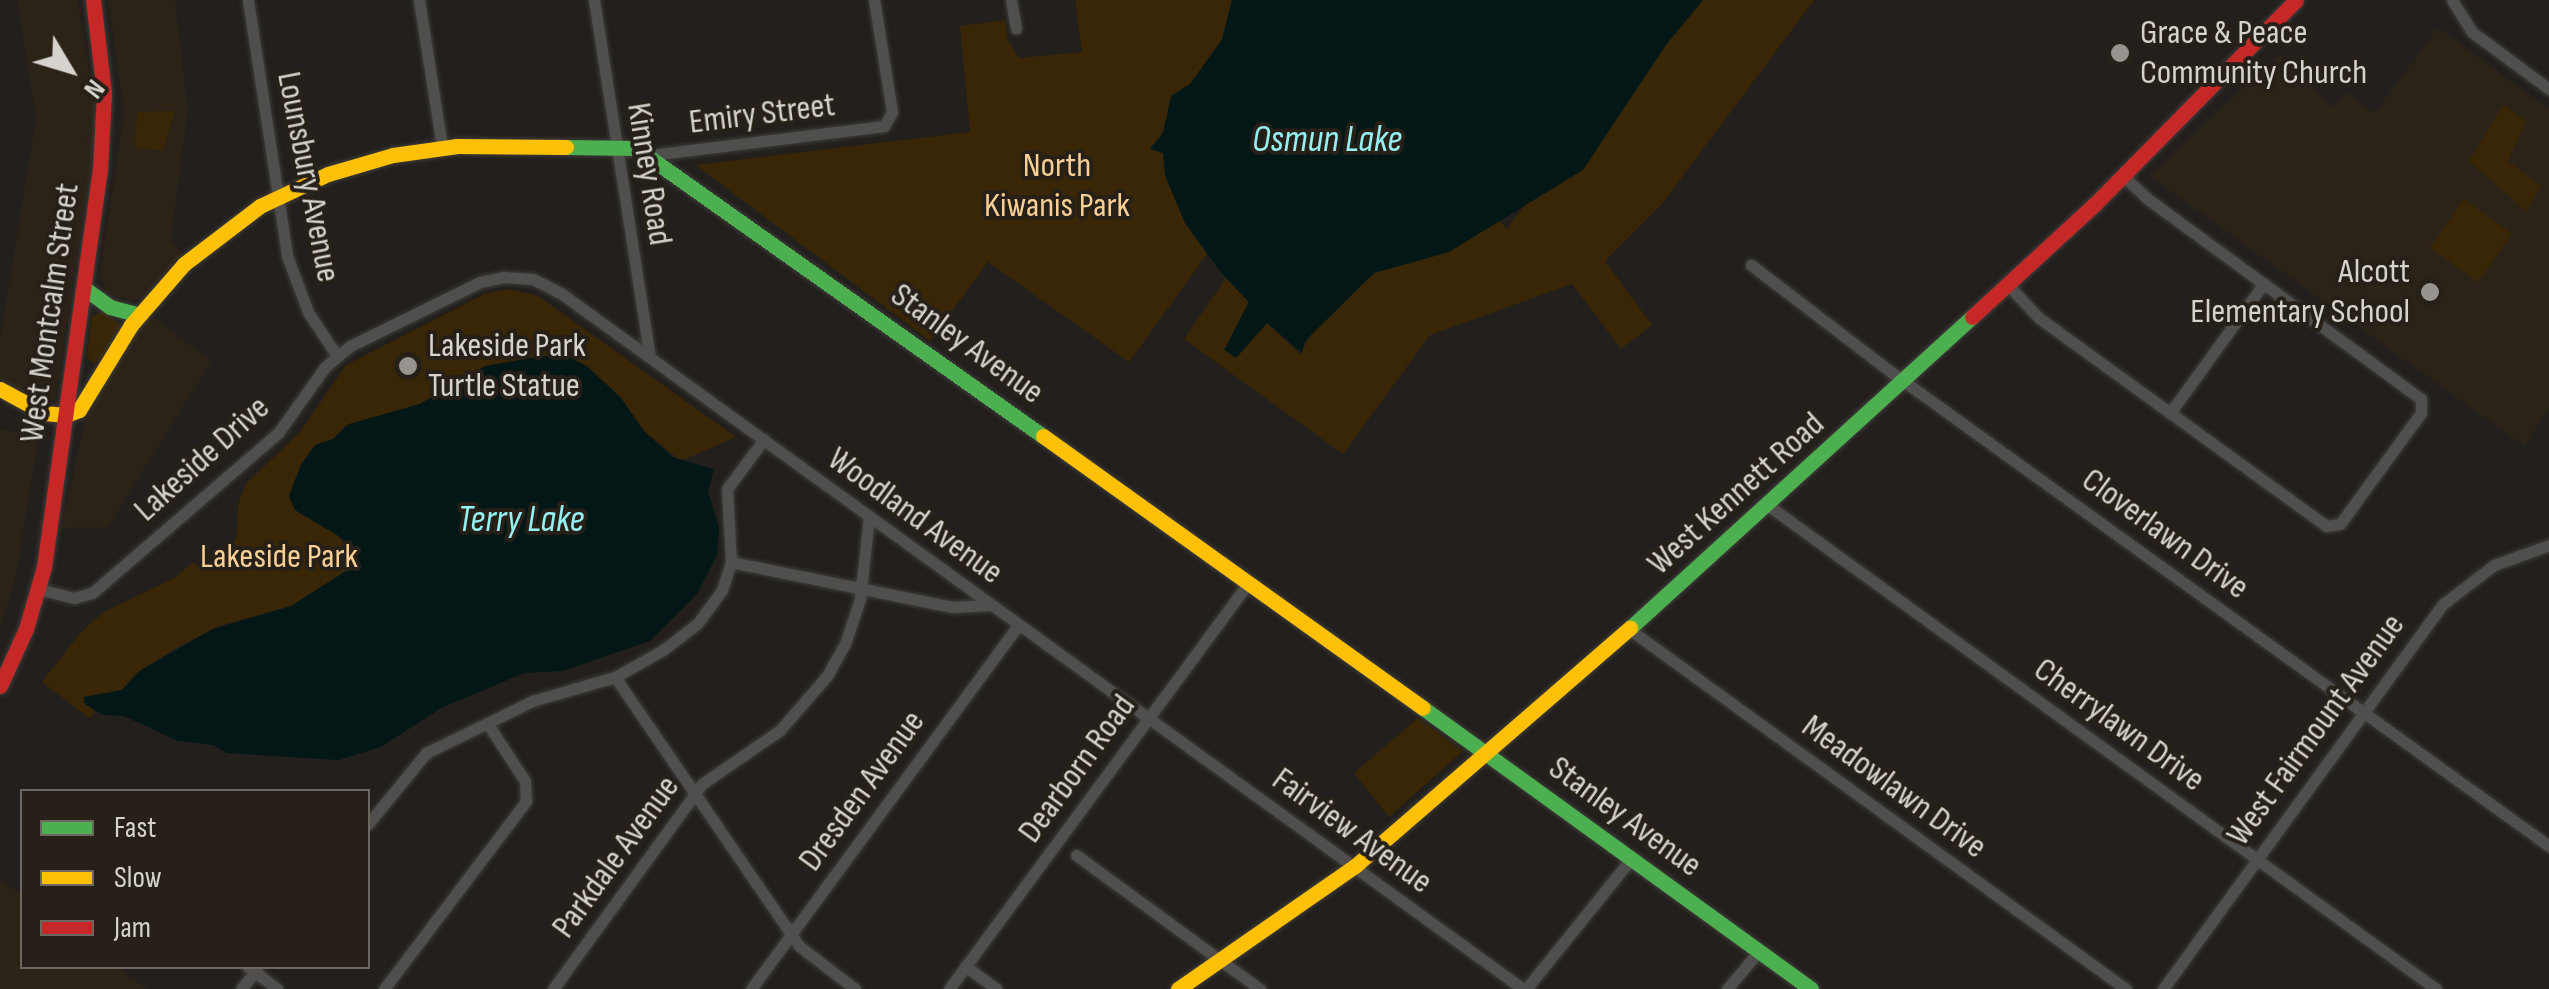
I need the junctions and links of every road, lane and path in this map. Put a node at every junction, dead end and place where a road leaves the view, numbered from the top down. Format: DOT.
graph roads {
  1 [pos="93,0"];
  2 [pos="248,0"];
  3 [pos="419,0"];
  4 [pos="594,0"];
  5 [pos="874,0"];
  6 [pos="1011,0"];
  7 [pos="2296,0"];
  8 [pos="2452,0"];
  9 [pos="1016,29"];
  10 [pos="2549,88"];
  11 [pos="617,145"];
  12 [pos="442,147"];
  13 [pos="651,155"];
  14 [pos="2124,177"];
  15 [pos="278,197"];
  16 [pos="1751,265"];
  17 [pos="2264,284"];
  18 [pos="2008,285"];
  19 [pos="84,288"];
  20 [pos="139,315"];
  21 [pos="337,356"];
  22 [pos="650,357"];
  23 [pos="1905,380"];
  24 [pos="0,389"];
  25 [pos="2170,413"];
  26 [pos="66,415"];
  27 [pos="764,439"];
  28 [pos="1770,506"];
  29 [pos="869,516"];
  30 [pos="2549,545"];
  31 [pos="731,562"];
  32 [pos="1249,582"];
  33 [pos="38,589"];
  34 [pos="862,589"];
  35 [pos="990,605"];
  36 [pos="1018,626"];
  37 [pos="1629,629"];
  38 [pos="615,677"];
  39 [pos="0,686"];
  40 [pos="2364,712"];
  41 [pos="1148,718"];
  42 [pos="487,723"];
  43 [pos="1486,753"];
  44 [pos="695,795"];
  45 [pos="370,821"];
  46 [pos="2549,846"];
  47 [pos="1076,855"];
  48 [pos="1632,859"];
  49 [pos="2257,859"];
  50 [pos="1355,866"];
  51 [pos="790,935"];
  52 [pos="1758,951"];
  53 [pos="1220,960"];
  54 [pos="966,966"];
  55 [pos="254,969"];
  56 [pos="276,989"];
  57 [pos="384,989"];
  58 [pos="553,989"];
  59 [pos="750,989"];
  60 [pos="855,989"];
  61 [pos="949,989"];
  62 [pos="996,989"];
  63 [pos="1178,989"];
  64 [pos="1260,989"];
  65 [pos="1524,989"];
  66 [pos="1728,989"];
  67 [pos="1812,989"];
  68 [pos="2126,989"];
  69 [pos="2162,989"];
  70 [pos="2436,989"];
  1 -- 19 [label="street, West Montcalm Street"];
  2 -- 15 [label="street, Lounsbury Avenue"];
  3 -- 12 [label="street"];
  4 -- 11 [label="street, Kinney Road"];
  5 -- 13 [label="street, Emiry Street"];
  6 -- 9 [label="street"];
  7 -- 14 [label="street, West Kennett Road"];
  8 -- 10 [label="street"];
  11 -- 12 [label="street, Stanley Avenue"];
  11 -- 13 [label="street, Stanley Avenue"];
  11 -- 22 [label="street, Kinney Road"];
  12 -- 15 [label="street, Stanley Avenue"];
  13 -- 32 [label="street, Stanley Avenue"];
  14 -- 17 [label="street"];
  14 -- 18 [label="street, West Kennett Road"];
  15 -- 20 [label="street, Stanley Avenue"];
  15 -- 21 [label="street, Lounsbury Avenue"];
  16 -- 23 [label="street, Cloverlawn Drive"];
  17 -- 25 [label="street"];
  17 -- 25 [label="street"];
  18 -- 23 [label="street, West Kennett Road"];
  18 -- 25 [label="street"];
  19 -- 20 [label="street"];
  19 -- 26 [label="street, West Montcalm Street"];
  20 -- 26 [label="street, Stanley Avenue"];
  21 -- 22 [label="street, Lakeside Drive"];
  21 -- 33 [label="street, Lakeside Drive"];
  22 -- 27 [label="street, Woodland Avenue"];
  23 -- 28 [label="street, West Kennett Road"];
  23 -- 40 [label="street, Cloverlawn Drive"];
  24 -- 26 [label="street"];
  26 -- 33 [label="street, West Montcalm Street"];
  27 -- 29 [label="street, Woodland Avenue"];
  27 -- 31 [label="street"];
  28 -- 37 [label="street, West Kennett Road"];
  28 -- 49 [label="street, Cherrylawn Drive"];
  29 -- 34 [label="street, Parkdale Avenue"];
  29 -- 35 [label="street, Woodland Avenue"];
  30 -- 40 [label="street, West Fairmount Avenue"];
  31 -- 34 [label="street"];
  31 -- 38 [label="street"];
  32 -- 41 [label="street, Dearborn Road"];
  32 -- 43 [label="street, Stanley Avenue"];
  33 -- 39 [label="street, West Montcalm Street"];
  34 -- 35 [label="street"];
  34 -- 44 [label="street, Parkdale Avenue"];
  35 -- 36 [label="street, Woodland Avenue"];
  36 -- 41 [label="street, Woodland Avenue"];
  36 -- 51 [label="street, Dresden Avenue"];
  37 -- 43 [label="street, West Kennett Road"];
  37 -- 68 [label="street, Meadowlawn Drive"];
  38 -- 42 [label="street"];
  38 -- 44 [label="street"];
  40 -- 46 [label="street, Cloverlawn Drive"];
  40 -- 49 [label="street, West Fairmount Avenue"];
  41 -- 50 [label="street, Fairview Avenue"];
  41 -- 54 [label="street, Dearborn Road"];
  42 -- 45 [label="street"];
  42 -- 57 [label="street"];
  43 -- 48 [label="street, Stanley Avenue"];
  43 -- 50 [label="street, West Kennett Road"];
  44 -- 51 [label="street"];
  44 -- 58 [label="street, Parkdale Avenue"];
  47 -- 53 [label="street"];
  48 -- 52 [label="street, Stanley Avenue"];
  48 -- 65 [label="street"];
  49 -- 69 [label="street, West Fairmount Avenue"];
  49 -- 70 [label="street, Cherrylawn Drive"];
  50 -- 53 [label="street, West Kennett Road"];
  50 -- 65 [label="street, Fairview Avenue"];
  51 -- 59 [label="street, Dresden Avenue"];
  51 -- 60 [label="street"];
  52 -- 66 [label="street"];
  52 -- 67 [label="street, Stanley Avenue"];
  53 -- 63 [label="street, West Kennett Road"];
  53 -- 64 [label="street"];
  54 -- 61 [label="street, Dearborn Road"];
  54 -- 62 [label="street"];
  55 -- 56 [label="street"];
}
